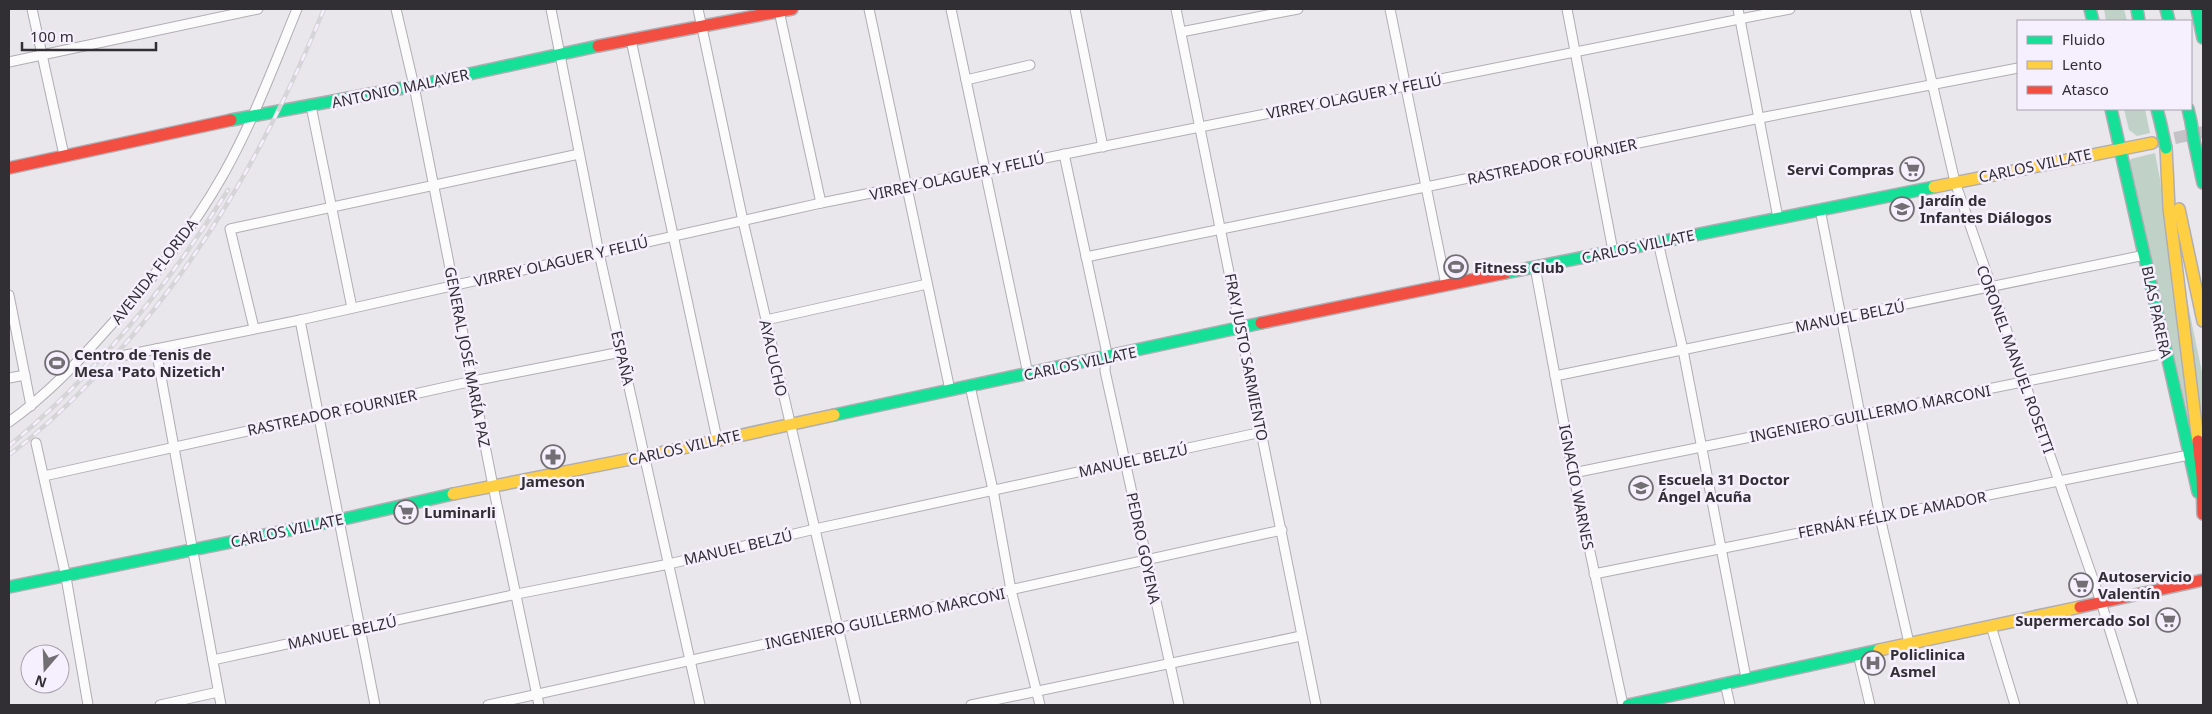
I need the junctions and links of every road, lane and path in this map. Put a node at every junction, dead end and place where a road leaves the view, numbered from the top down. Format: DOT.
graph roads {
  1 [pos="32,9"];
  2 [pos="258,9"];
  3 [pos="297,9"];
  4 [pos="396,9"];
  5 [pos="551,9"];
  6 [pos="698,9"];
  7 [pos="792,9"];
  8 [pos="868,9"];
  9 [pos="950,9"];
  10 [pos="1075,9"];
  11 [pos="1176,9"];
  12 [pos="1298,9"];
  13 [pos="1390,9"];
  14 [pos="1566,9"];
  15 [pos="1790,9"];
  16 [pos="1914,9"];
  17 [pos="2197,9"];
  18 [pos="779,11"];
  19 [pos="1739,13"];
  20 [pos="701,27"];
  21 [pos="1181,32"];
  22 [pos="2203,38"];
  23 [pos="631,40"];
  24 [pos="1575,53"];
  25 [pos="560,54"];
  26 [pos="41,55"];
  27 [pos="9,62"];
  28 [pos="1030,65"];
  29 [pos="2017,68"];
  30 [pos="966,80"];
  31 [pos="1932,85"];
  32 [pos="414,86"];
  33 [pos="1405,86"];
  34 [pos="311,106"];
  35 [pos="2111,110"];
  36 [pos="2157,110"];
  37 [pos="2188,110"];
  38 [pos="254,115"];
  39 [pos="1760,118"];
  40 [pos="1200,126"];
  41 [pos="2152,143"];
  42 [pos="1103,146"];
  43 [pos="2120,148"];
  44 [pos="2166,148"];
  45 [pos="1594,152"];
  46 [pos="64,154"];
  47 [pos="579,154"];
  48 [pos="1064,154"];
  49 [pos="9,168"];
  50 [pos="986,170"];
  51 [pos="1954,182"];
  52 [pos="2203,183"];
  53 [pos="433,185"];
  54 [pos="906,187"];
  55 [pos="1427,187"];
  56 [pos="821,203"];
  57 [pos="332,207"];
  58 [pos="1820,209"];
  59 [pos="1778,218"];
  60 [pos="743,221"];
  61 [pos="1221,229"];
  62 [pos="674,236"];
  63 [pos="1658,242"];
  64 [pos="1613,251"];
  65 [pos="600,253"];
  66 [pos="2145,255"];
  67 [pos="1086,257"];
  68 [pos="1535,267"];
  69 [pos="927,284"];
  70 [pos="454,285"];
  71 [pos="1446,285"];
  72 [pos="1990,288"];
  73 [pos="9,295"];
  74 [pos="352,308"];
  75 [pos="1841,318"];
  76 [pos="300,320"];
  77 [pos="766,320"];
  78 [pos="2203,321"];
  79 [pos="1241,327"];
  80 [pos="254,328"];
  81 [pos="156,349"];
  82 [pos="1683,350"];
  83 [pos="621,352"];
  84 [pos="2166,353"];
  85 [pos="126,355"];
  86 [pos="1106,357"];
  87 [pos="1028,374"];
  88 [pos="25,375"];
  89 [pos="1555,376"];
  90 [pos="9,378"];
  91 [pos="473,382"];
  92 [pos="2024,382"];
  93 [pos="970,386"];
  94 [pos="950,390"];
  95 [pos="32,406"];
  96 [pos="1860,415"];
  97 [pos="318,416"];
  98 [pos="9,422"];
  99 [pos="789,424"];
  100 [pos="1262,432"];
  101 [pos="717,439"];
  102 [pos="36,444"];
  103 [pos="174,447"];
  104 [pos="1700,448"];
  105 [pos="2189,455"];
  106 [pos="646,456"];
  107 [pos="1125,461"];
  108 [pos="1573,473"];
  109 [pos="44,476"];
  110 [pos="2060,481"];
  111 [pos="493,486"];
  112 [pos="993,490"];
  113 [pos="2203,515"];
  114 [pos="1880,517"];
  115 [pos="339,520"];
  116 [pos="814,529"];
  117 [pos="1282,530"];
  118 [pos="1721,548"];
  119 [pos="194,549"];
  120 [pos="1146,560"];
  121 [pos="669,564"];
  122 [pos="1594,574"];
  123 [pos="66,577"];
  124 [pos="2203,580"];
  125 [pos="9,587"];
  126 [pos="1011,590"];
  127 [pos="516,594"];
  128 [pos="2101,602"];
  129 [pos="1991,626"];
  130 [pos="360,628"];
  131 [pos="838,628"];
  132 [pos="1301,636"];
  133 [pos="1909,643"];
  134 [pos="1858,654"];
  135 [pos="213,660"];
  136 [pos="690,661"];
  137 [pos="1169,664"];
  138 [pos="1746,678"];
  139 [pos="1726,683"];
  140 [pos="1037,691"];
  141 [pos="218,692"];
  142 [pos="537,694"];
  143 [pos="88,705"];
  144 [pos="160,705"];
  145 [pos="221,705"];
  146 [pos="375,705"];
  147 [pos="488,705"];
  148 [pos="539,705"];
  149 [pos="700,705"];
  150 [pos="856,705"];
  151 [pos="971,705"];
  152 [pos="1040,705"];
  153 [pos="1179,705"];
  154 [pos="1316,705"];
  155 [pos="1623,705"];
  156 [pos="1628,705"];
  157 [pos="1730,705"];
  158 [pos="1870,705"];
  159 [pos="2015,705"];
  160 [pos="2133,705"];
  1 -- 26 [label="street"];
  2 -- 26 [label="street"];
  3 -- 38 [label="street, AVENIDA FLORIDA"];
  4 -- 32 [label="street, GENERAL JOSÉ MARÍA PAZ"];
  5 -- 25 [label="street, ESPAÑA"];
  6 -- 20 [label="street, AYACUCHO"];
  7 -- 18 [label="main road, ANTONIO MALAVER"];
  8 -- 54 [label="street"];
  9 -- 30 [label="street"];
  10 -- 42 [label="street"];
  11 -- 21 [label="street, FRAY JUSTO SARMIENTO"];
  12 -- 21 [label="street"];
  13 -- 33 [label="street"];
  14 -- 24 [label="street"];
  15 -- 19 [label="street, VIRREY OLAGUER Y FELIÚ"];
  16 -- 31 [label="street, CORONEL MANUEL ROSETTI"];
  17 -- 22 [label="main road"];
  18 -- 20 [label="main road, ANTONIO MALAVER"];
  18 -- 56 [label="street"];
  19 -- 24 [label="street, VIRREY OLAGUER Y FELIÚ"];
  19 -- 39 [label="street"];
  20 -- 23 [label="main road, ANTONIO MALAVER"];
  20 -- 60 [label="street, AYACUCHO"];
  21 -- 40 [label="street, FRAY JUSTO SARMIENTO"];
  23 -- 25 [label="main road, ANTONIO MALAVER"];
  23 -- 62 [label="street"];
  24 -- 33 [label="street, VIRREY OLAGUER Y FELIÚ"];
  24 -- 45 [label="street"];
  25 -- 32 [label="main road, ANTONIO MALAVER"];
  25 -- 47 [label="street, ESPAÑA"];
  26 -- 27 [label="street"];
  26 -- 46 [label="street"];
  28 -- 30 [label="street"];
  29 -- 31 [label="street, RASTREADOR FOURNIER"];
  30 -- 50 [label="street"];
  31 -- 39 [label="street, RASTREADOR FOURNIER"];
  31 -- 51 [label="street, CORONEL MANUEL ROSETTI"];
  32 -- 34 [label="main road, ANTONIO MALAVER"];
  32 -- 53 [label="street, GENERAL JOSÉ MARÍA PAZ"];
  33 -- 40 [label="street, VIRREY OLAGUER Y FELIÚ"];
  33 -- 55 [label="street"];
  34 -- 38 [label="main road, ANTONIO MALAVER"];
  34 -- 57 [label="street"];
  35 -- 43 [label="main road, BLAS PARERA"];
  36 -- 44 [label="main road, bridge"];
  37 -- 52 [label="main road, bridge"];
  38 -- 46 [label="main road, ANTONIO MALAVER"];
  38 -- 95 [label="street, AVENIDA FLORIDA"];
  39 -- 45 [label="street, RASTREADOR FOURNIER"];
  39 -- 59 [label="street"];
  40 -- 42 [label="street, VIRREY OLAGUER Y FELIÚ"];
  40 -- 61 [label="street, FRAY JUSTO SARMIENTO"];
  41 -- 43 [label="main road, CARLOS VILLATE"];
  42 -- 48 [label="street, VIRREY OLAGUER Y FELIÚ"];
  43 -- 51 [label="main road, CARLOS VILLATE"];
  43 -- 66 [label="main road, BLAS PARERA"];
  44 -- 78 [label="main road"];
  44 -- 113 [label="main road"];
  45 -- 55 [label="street, RASTREADOR FOURNIER"];
  45 -- 64 [label="street"];
  46 -- 49 [label="main road, ANTONIO MALAVER"];
  47 -- 53 [label="street"];
  47 -- 65 [label="street, ESPAÑA"];
  48 -- 50 [label="street, VIRREY OLAGUER Y FELIÚ"];
  48 -- 67 [label="street, PEDRO GOYENA"];
  50 -- 54 [label="street, VIRREY OLAGUER Y FELIÚ"];
  50 -- 87 [label="street"];
  51 -- 58 [label="main road, CARLOS VILLATE"];
  51 -- 72 [label="street, CORONEL MANUEL ROSETTI"];
  53 -- 57 [label="street"];
  53 -- 70 [label="street, GENERAL JOSÉ MARÍA PAZ"];
  54 -- 56 [label="street, VIRREY OLAGUER Y FELIÚ"];
  54 -- 69 [label="street"];
  55 -- 61 [label="street, RASTREADOR FOURNIER"];
  55 -- 71 [label="street"];
  56 -- 60 [label="street, VIRREY OLAGUER Y FELIÚ"];
  57 -- 74 [label="street"];
  57 -- 80 [label="street"];
  58 -- 59 [label="main road, CARLOS VILLATE"];
  58 -- 75 [label="street"];
  59 -- 63 [label="main road, CARLOS VILLATE"];
  60 -- 62 [label="street, VIRREY OLAGUER Y FELIÚ"];
  60 -- 77 [label="street, AYACUCHO"];
  61 -- 67 [label="street, RASTREADOR FOURNIER"];
  61 -- 79 [label="street, FRAY JUSTO SARMIENTO"];
  62 -- 65 [label="street, VIRREY OLAGUER Y FELIÚ"];
  62 -- 101 [label="street"];
  63 -- 64 [label="main road, CARLOS VILLATE"];
  63 -- 82 [label="street"];
  64 -- 68 [label="main road, CARLOS VILLATE"];
  65 -- 70 [label="street, VIRREY OLAGUER Y FELIÚ"];
  65 -- 83 [label="street, ESPAÑA"];
  66 -- 72 [label="street, MANUEL BELZÚ"];
  66 -- 84 [label="main road, BLAS PARERA"];
  67 -- 86 [label="street, PEDRO GOYENA"];
  68 -- 71 [label="main road, CARLOS VILLATE"];
  68 -- 89 [label="street, IGNACIO WARNES"];
  69 -- 77 [label="street"];
  69 -- 94 [label="street"];
  70 -- 74 [label="street, VIRREY OLAGUER Y FELIÚ"];
  70 -- 91 [label="street, GENERAL JOSÉ MARÍA PAZ"];
  71 -- 79 [label="main road, CARLOS VILLATE"];
  72 -- 75 [label="street, MANUEL BELZÚ"];
  72 -- 92 [label="street, CORONEL MANUEL ROSETTI"];
  73 -- 88 [label="street"];
  74 -- 76 [label="street, VIRREY OLAGUER Y FELIÚ"];
  75 -- 82 [label="street, MANUEL BELZÚ"];
  75 -- 96 [label="street"];
  76 -- 80 [label="street, VIRREY OLAGUER Y FELIÚ"];
  76 -- 97 [label="street"];
  77 -- 99 [label="street, AYACUCHO"];
  79 -- 86 [label="main road, CARLOS VILLATE"];
  79 -- 100 [label="street, FRAY JUSTO SARMIENTO"];
  80 -- 81 [label="street, VIRREY OLAGUER Y FELIÚ"];
  81 -- 85 [label="street, VIRREY OLAGUER Y FELIÚ"];
  81 -- 103 [label="street"];
  82 -- 89 [label="street, MANUEL BELZÚ"];
  82 -- 104 [label="street"];
  83 -- 91 [label="street, RASTREADOR FOURNIER"];
  83 -- 106 [label="street, ESPAÑA"];
  84 -- 92 [label="street, INGENIERO GUILLERMO MARCONI"];
  84 -- 105 [label="main road, BLAS PARERA"];
  86 -- 87 [label="main road, CARLOS VILLATE"];
  86 -- 107 [label="street, PEDRO GOYENA"];
  87 -- 93 [label="main road, CARLOS VILLATE"];
  88 -- 90 [label="street"];
  88 -- 95 [label="street"];
  89 -- 108 [label="street, IGNACIO WARNES"];
  91 -- 97 [label="street, RASTREADOR FOURNIER"];
  91 -- 111 [label="street, GENERAL JOSÉ MARÍA PAZ"];
  92 -- 96 [label="street, INGENIERO GUILLERMO MARCONI"];
  92 -- 110 [label="street, CORONEL MANUEL ROSETTI"];
  93 -- 94 [label="main road, CARLOS VILLATE"];
  93 -- 112 [label="street"];
  94 -- 99 [label="main road, CARLOS VILLATE"];
  95 -- 98 [label="street, AVENIDA FLORIDA"];
  96 -- 104 [label="street, INGENIERO GUILLERMO MARCONI"];
  96 -- 114 [label="street"];
  97 -- 103 [label="street, RASTREADOR FOURNIER"];
  97 -- 115 [label="street"];
  99 -- 101 [label="main road, CARLOS VILLATE"];
  99 -- 116 [label="street, AYACUCHO"];
  100 -- 107 [label="street, MANUEL BELZÚ"];
  100 -- 117 [label="street, FRAY JUSTO SARMIENTO"];
  101 -- 106 [label="main road, CARLOS VILLATE"];
  102 -- 109 [label="street"];
  103 -- 109 [label="street, RASTREADOR FOURNIER"];
  103 -- 119 [label="street"];
  104 -- 108 [label="street, INGENIERO GUILLERMO MARCONI"];
  104 -- 118 [label="street"];
  105 -- 110 [label="street, FERNÁN FÉLIX DE AMADOR"];
  105 -- 113 [label="main road, BLAS PARERA"];
  106 -- 111 [label="main road, CARLOS VILLATE"];
  106 -- 121 [label="street, ESPAÑA"];
  107 -- 112 [label="street, MANUEL BELZÚ"];
  107 -- 120 [label="street, PEDRO GOYENA"];
  108 -- 122 [label="street, IGNACIO WARNES"];
  109 -- 123 [label="street"];
  110 -- 114 [label="street, FERNÁN FÉLIX DE AMADOR"];
  110 -- 128 [label="street, CORONEL MANUEL ROSETTI"];
  111 -- 115 [label="main road, CARLOS VILLATE"];
  111 -- 127 [label="street, GENERAL JOSÉ MARÍA PAZ"];
  112 -- 116 [label="street, MANUEL BELZÚ"];
  112 -- 126 [label="street"];
  114 -- 118 [label="street, FERNÁN FÉLIX DE AMADOR"];
  114 -- 133 [label="street"];
  115 -- 119 [label="main road, CARLOS VILLATE"];
  115 -- 130 [label="street"];
  116 -- 121 [label="street, MANUEL BELZÚ"];
  116 -- 131 [label="street, AYACUCHO"];
  117 -- 120 [label="street, INGENIERO GUILLERMO MARCONI"];
  117 -- 132 [label="street, FRAY JUSTO SARMIENTO"];
  118 -- 122 [label="street, FERNÁN FÉLIX DE AMADOR"];
  118 -- 138 [label="street"];
  119 -- 123 [label="main road, CARLOS VILLATE"];
  119 -- 135 [label="street"];
  120 -- 126 [label="street, INGENIERO GUILLERMO MARCONI"];
  120 -- 137 [label="street, PEDRO GOYENA"];
  121 -- 127 [label="street, MANUEL BELZÚ"];
  121 -- 136 [label="street, ESPAÑA"];
  122 -- 155 [label="street, IGNACIO WARNES"];
  123 -- 125 [label="main road, CARLOS VILLATE"];
  123 -- 143 [label="street"];
  124 -- 128 [label="main road"];
  126 -- 131 [label="street, INGENIERO GUILLERMO MARCONI"];
  126 -- 140 [label="street"];
  127 -- 130 [label="street, MANUEL BELZÚ"];
  127 -- 142 [label="street, GENERAL JOSÉ MARÍA PAZ"];
  128 -- 129 [label="main road"];
  128 -- 160 [label="street, CORONEL MANUEL ROSETTI"];
  129 -- 133 [label="main road"];
  129 -- 159 [label="street"];
  130 -- 135 [label="street, MANUEL BELZÚ"];
  130 -- 146 [label="street"];
  131 -- 136 [label="street, INGENIERO GUILLERMO MARCONI"];
  131 -- 150 [label="street, AYACUCHO"];
  132 -- 137 [label="street"];
  132 -- 154 [label="street, FRAY JUSTO SARMIENTO"];
  133 -- 134 [label="main road"];
  134 -- 138 [label="main road"];
  134 -- 158 [label="street"];
  135 -- 141 [label="street"];
  136 -- 142 [label="street, INGENIERO GUILLERMO MARCONI"];
  136 -- 149 [label="street, ESPAÑA"];
  137 -- 140 [label="street"];
  137 -- 153 [label="street, PEDRO GOYENA"];
  138 -- 139 [label="main road"];
  139 -- 156 [label="main road"];
  139 -- 157 [label="street"];
  140 -- 151 [label="street"];
  140 -- 152 [label="street"];
  141 -- 144 [label="street"];
  141 -- 145 [label="street"];
  142 -- 147 [label="street, INGENIERO GUILLERMO MARCONI"];
  142 -- 148 [label="street, GENERAL JOSÉ MARÍA PAZ"];
}
